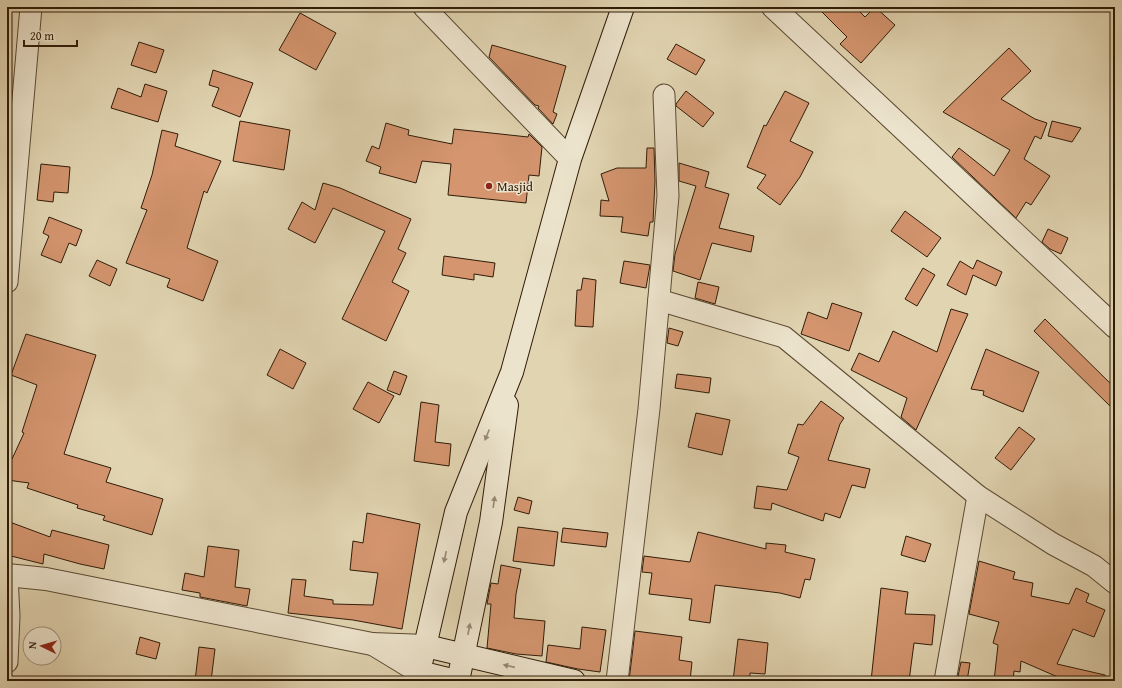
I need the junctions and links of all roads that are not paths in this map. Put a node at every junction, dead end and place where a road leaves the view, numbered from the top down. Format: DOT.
graph roads {
  1 [pos="31,7"];
  2 [pos="424,7"];
  3 [pos="623,7"];
  4 [pos="779,9"];
  5 [pos="664,95"];
  6 [pos="570,159"];
  7 [pos="7,282"];
  8 [pos="659,300"];
  9 [pos="1115,327"];
  10 [pos="512,372"];
  11 [pos="978,496"];
  12 [pos="7,575"];
  13 [pos="1115,583"];
  14 [pos="372,644"];
  15 [pos="426,646"];
  16 [pos="464,655"];
  17 [pos="7,662"];
  18 [pos="418,676"];
  19 [pos="457,681"];
  20 [pos="574,681"];
  21 [pos="617,681"];
  22 [pos="944,681"];
  1 -- 7 [label="street"];
  2 -- 6 [label="street"];
  3 -- 6 [label="main road"];
  4 -- 9 [label="main road"];
  5 -- 8 [label="street"];
  6 -- 10 [label="main road"];
  8 -- 11 [label="street"];
  8 -- 21 [label="street"];
  10 -- 15 [label="main road, one-way"];
  16 -- 10 [label="main road, one-way"];
  11 -- 13 [label="street"];
  11 -- 22 [label="street"];
  12 -- 14 [label="main road"];
  12 -- 17 [label="street"];
  14 -- 15 [label="main road"];
  14 -- 18 [label="main road"];
  15 -- 16 [label="main road"];
  15 -- 18 [label="main road"];
  16 -- 19 [label="main road"];
  20 -- 16 [label="main road, one-way"];
  18 -- 19 [label="main road"];
}
